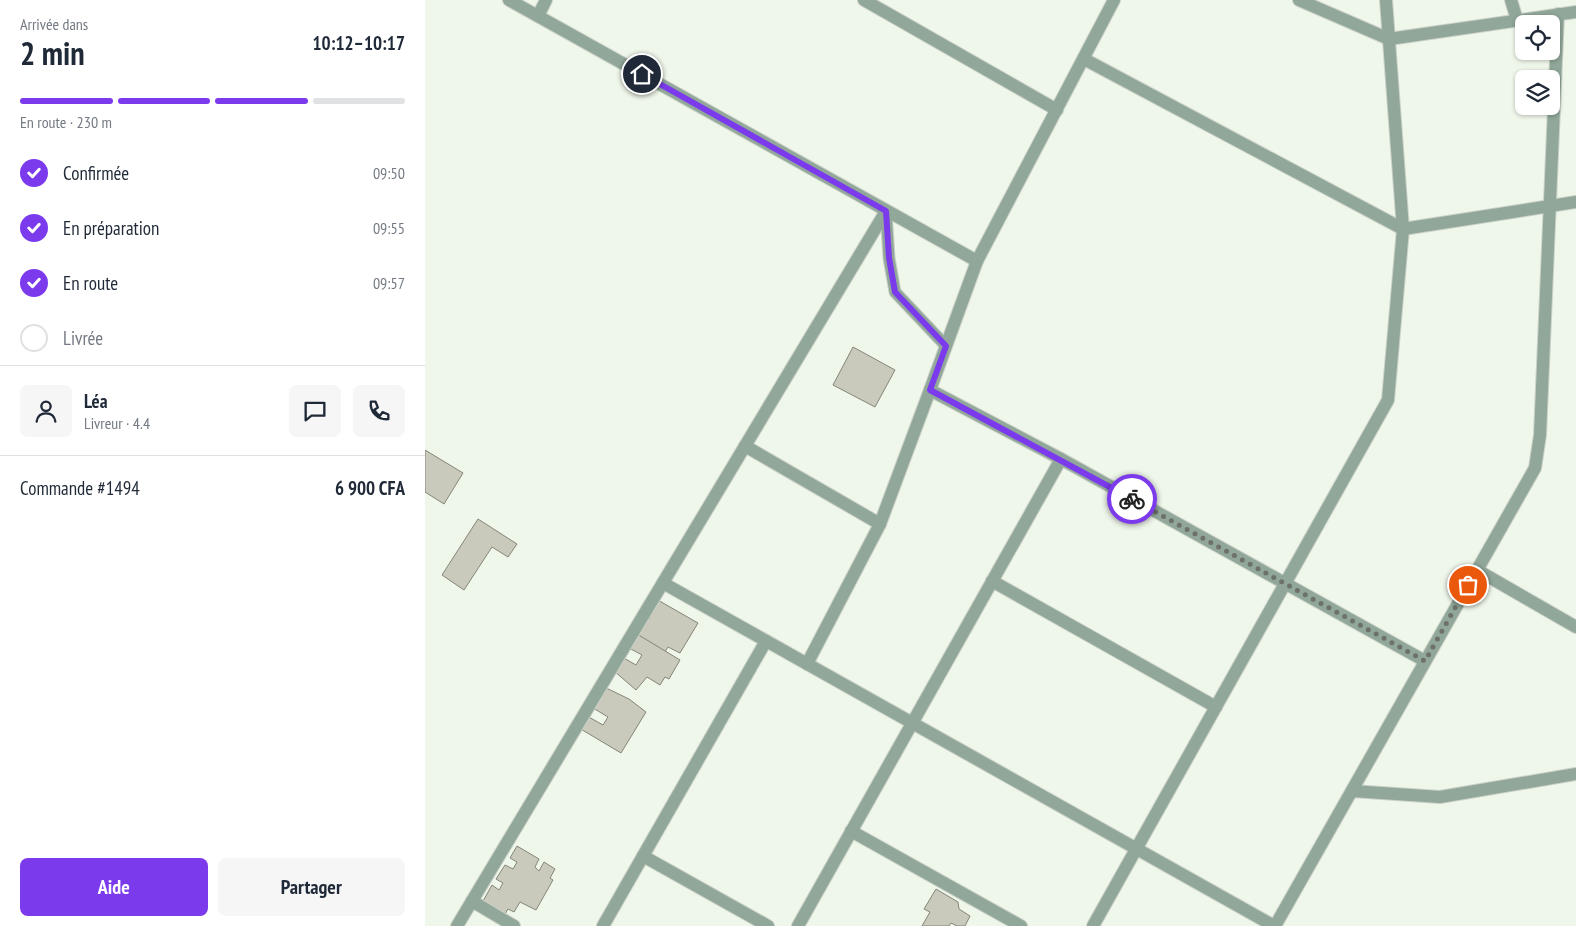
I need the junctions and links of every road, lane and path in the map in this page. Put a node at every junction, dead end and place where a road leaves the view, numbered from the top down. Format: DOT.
graph roads {
  1 [pos="509,0"];
  2 [pos="546,0"];
  3 [pos="864,0"];
  4 [pos="1114,0"];
  5 [pos="1299,0"];
  6 [pos="1386,0"];
  7 [pos="1511,0"];
  8 [pos="1576,12"];
  9 [pos="1558,14"];
  10 [pos="1516,15"];
  11 [pos="1551,15"];
  12 [pos="537,16"];
  13 [pos="1515,20"];
  14 [pos="1389,39"];
  15 [pos="1084,59"];
  16 [pos="1057,110"];
  17 [pos="1576,202"];
  18 [pos="1549,206"];
  19 [pos="886,211"];
  20 [pos="1403,229"];
  21 [pos="977,261"];
  22 [pos="946,346"];
  23 [pos="930,390"];
  24 [pos="745,446"];
  25 [pos="1061,459"];
  26 [pos="880,524"];
  27 [pos="1477,570"];
  28 [pos="992,581"];
  29 [pos="663,583"];
  30 [pos="1285,584"];
  31 [pos="1576,627"];
  32 [pos="766,641"];
  33 [pos="1425,661"];
  34 [pos="807,664"];
  35 [pos="1216,707"];
  36 [pos="912,723"];
  37 [pos="1576,774"];
  38 [pos="1351,791"];
  39 [pos="851,831"];
  40 [pos="1137,848"];
  41 [pos="643,856"];
  42 [pos="472,901"];
  43 [pos="457,926"];
  44 [pos="514,926"];
  45 [pos="603,926"];
  46 [pos="768,926"];
  47 [pos="798,926"];
  48 [pos="1021,926"];
  49 [pos="1093,926"];
  50 [pos="1275,926"];
  1 -- 12 [label="street"];
  2 -- 12 [label="street"];
  3 -- 16 [label="street"];
  4 -- 15 [label="street"];
  5 -- 14 [label="street"];
  6 -- 14 [label="street"];
  7 -- 10 [label="street"];
  8 -- 9 [label="street"];
  9 -- 11 [label="street"];
  9 -- 18 [label="street"];
  12 -- 19 [label="street"];
  13 -- 14 [label="street"];
  14 -- 20 [label="street"];
  15 -- 16 [label="street"];
  15 -- 20 [label="street"];
  16 -- 21 [label="street"];
  17 -- 18 [label="street"];
  18 -- 20 [label="street"];
  18 -- 27 [label="street"];
  19 -- 21 [label="street"];
  19 -- 22 [label="lane"];
  19 -- 24 [label="street"];
  20 -- 30 [label="street"];
  21 -- 22 [label="street"];
  22 -- 23 [label="street"];
  23 -- 25 [label="street"];
  23 -- 26 [label="street"];
  24 -- 26 [label="street"];
  24 -- 29 [label="street"];
  25 -- 28 [label="street"];
  25 -- 30 [label="street"];
  26 -- 34 [label="street"];
  27 -- 31 [label="street"];
  27 -- 33 [label="street"];
  28 -- 35 [label="street"];
  28 -- 36 [label="street"];
  29 -- 32 [label="street"];
  29 -- 42 [label="street"];
  30 -- 33 [label="street"];
  30 -- 35 [label="street"];
  32 -- 34 [label="street"];
  32 -- 41 [label="street"];
  33 -- 38 [label="street"];
  34 -- 36 [label="street"];
  35 -- 40 [label="street"];
  36 -- 39 [label="street"];
  36 -- 40 [label="street"];
  37 -- 38 [label="street"];
  38 -- 50 [label="street"];
  39 -- 47 [label="street"];
  39 -- 48 [label="street"];
  40 -- 49 [label="street"];
  40 -- 50 [label="street"];
  41 -- 45 [label="street"];
  41 -- 46 [label="street"];
  42 -- 43 [label="street"];
  42 -- 44 [label="street"];
}
